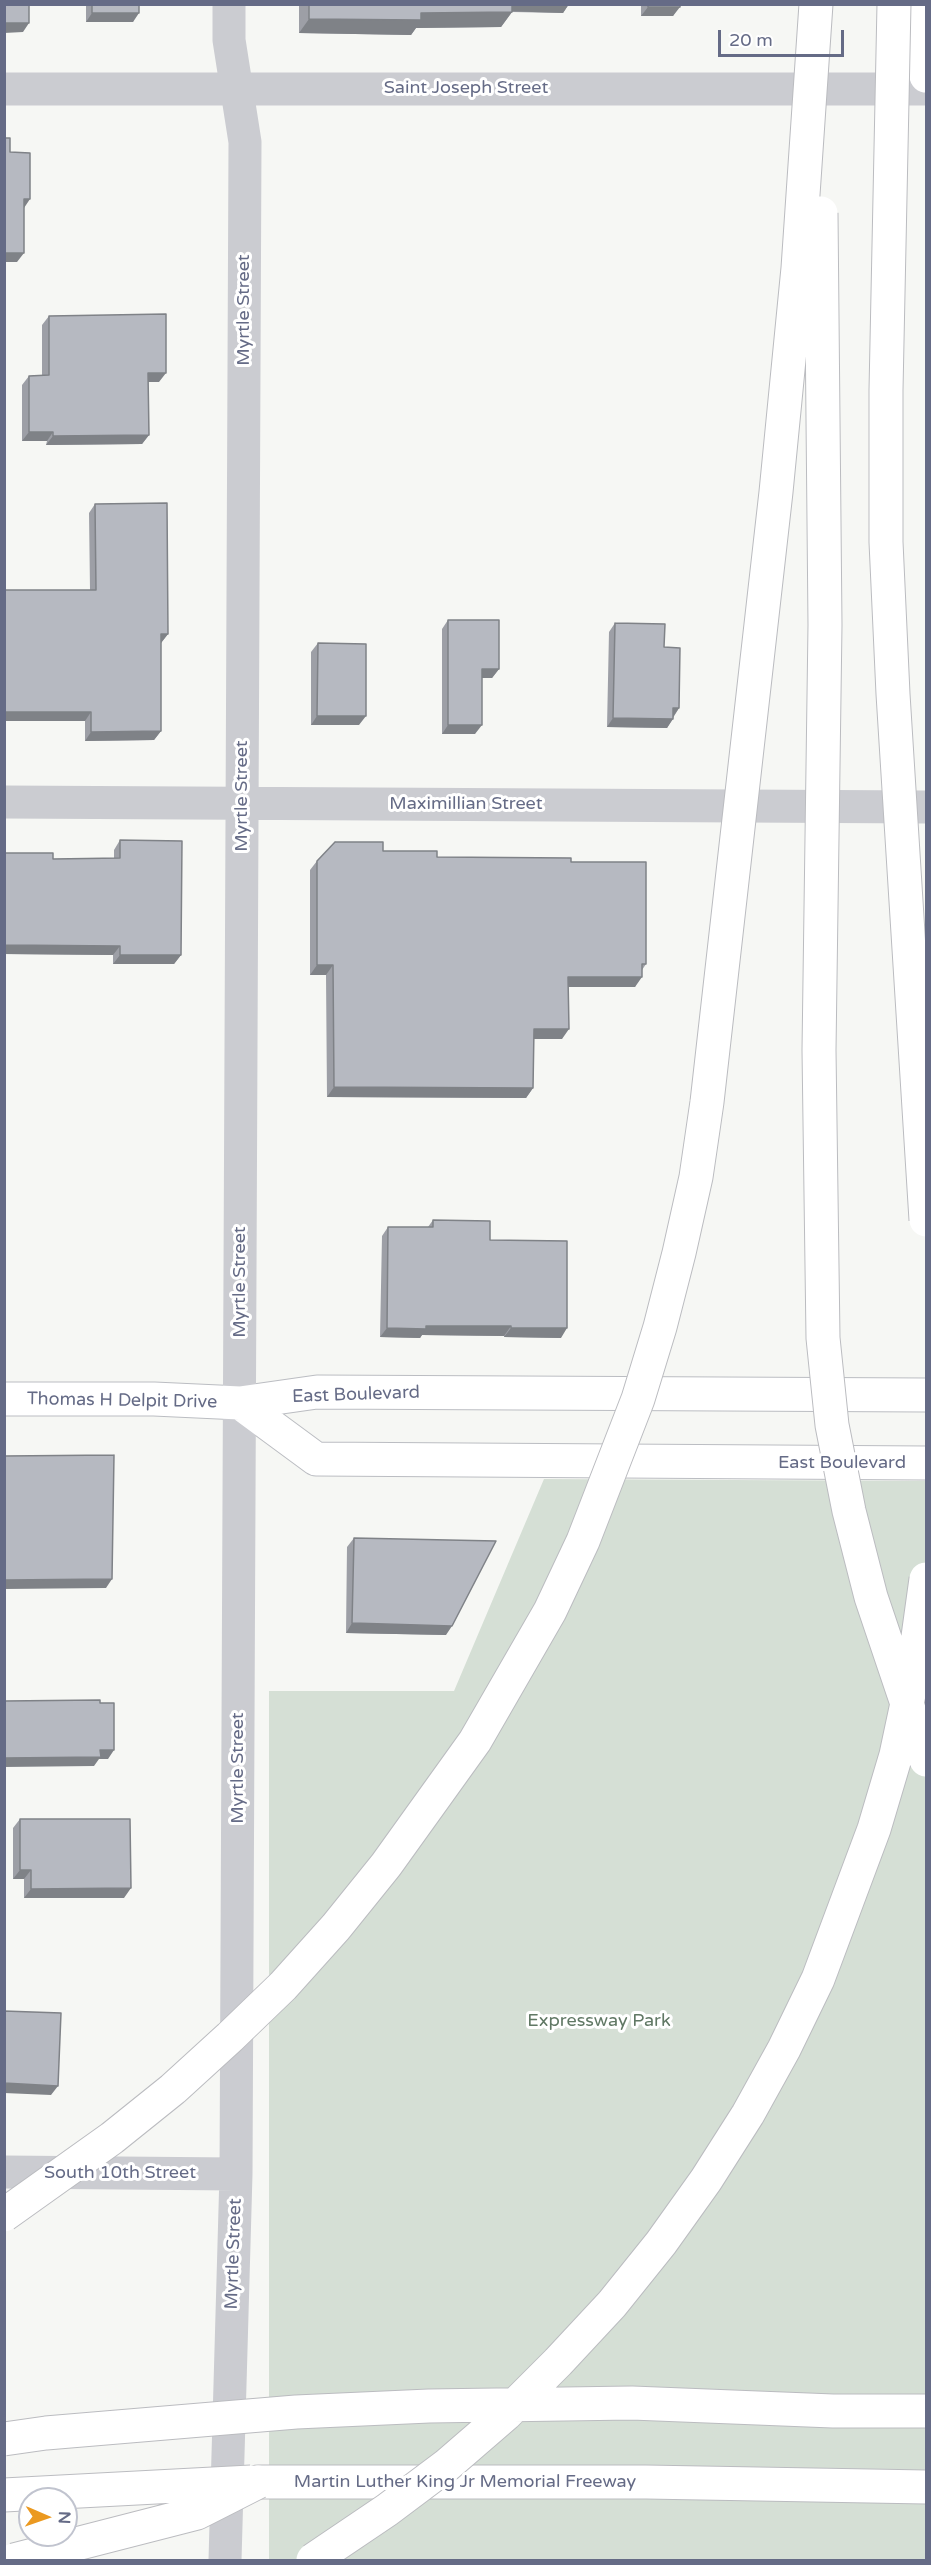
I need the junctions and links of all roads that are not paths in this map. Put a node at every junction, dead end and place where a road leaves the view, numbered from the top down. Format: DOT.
graph roads {
  1 [pos="229,4"];
  2 [pos="817,4"];
  3 [pos="894,4"];
  4 [pos="921,4"];
  5 [pos="927,76"];
  6 [pos="236,88"];
  7 [pos="4,89"];
  8 [pos="927,89"];
  9 [pos="4,802"];
  10 [pos="242,803"];
  11 [pos="927,807"];
  12 [pos="927,1220"];
  13 [pos="927,1395"];
  14 [pos="4,1400"];
  15 [pos="240,1403"];
  16 [pos="927,1463"];
  17 [pos="927,1579"];
  18 [pos="927,1760"];
  19 [pos="4,2172"];
  20 [pos="236,2174"];
  21 [pos="4,2215"];
  22 [pos="927,2411"];
  23 [pos="4,2439"];
  24 [pos="258,2482"];
  25 [pos="927,2487"];
  26 [pos="4,2494"];
  27 [pos="14,2560"];
  28 [pos="225,2560"];
  29 [pos="313,2560"];
  1 -- 6 [label="street, Myrtle Street"];
  2 -- 18 [label="main road, bridge"];
  2 -- 21 [label="main road, bridge"];
  3 -- 12 [label="main road, bridge"];
  4 -- 5 [label="main road"];
  6 -- 7 [label="street, Saint Joseph Street"];
  6 -- 8 [label="street, Saint Joseph Street"];
  6 -- 10 [label="street, Myrtle Street"];
  9 -- 10 [label="street, Maximillian Street"];
  10 -- 11 [label="street, Maximillian Street"];
  10 -- 15 [label="street, Myrtle Street"];
  13 -- 15 [label="main road, East Boulevard"];
  14 -- 15 [label="main road, Thomas H Delpit Drive"];
  15 -- 16 [label="main road, East Boulevard"];
  15 -- 20 [label="street, Myrtle Street"];
  17 -- 29 [label="main road, bridge"];
  19 -- 20 [label="street, South 10th Street"];
  20 -- 28 [label="street, Myrtle Street"];
  22 -- 23 [label="main road, bridge"];
  24 -- 25 [label="main road, Martin Luther King Jr Memorial Freeway, bridge"];
  24 -- 26 [label="main road, Martin Luther King Jr Memorial Freeway, bridge"];
  24 -- 27 [label="main road, bridge"];
}
